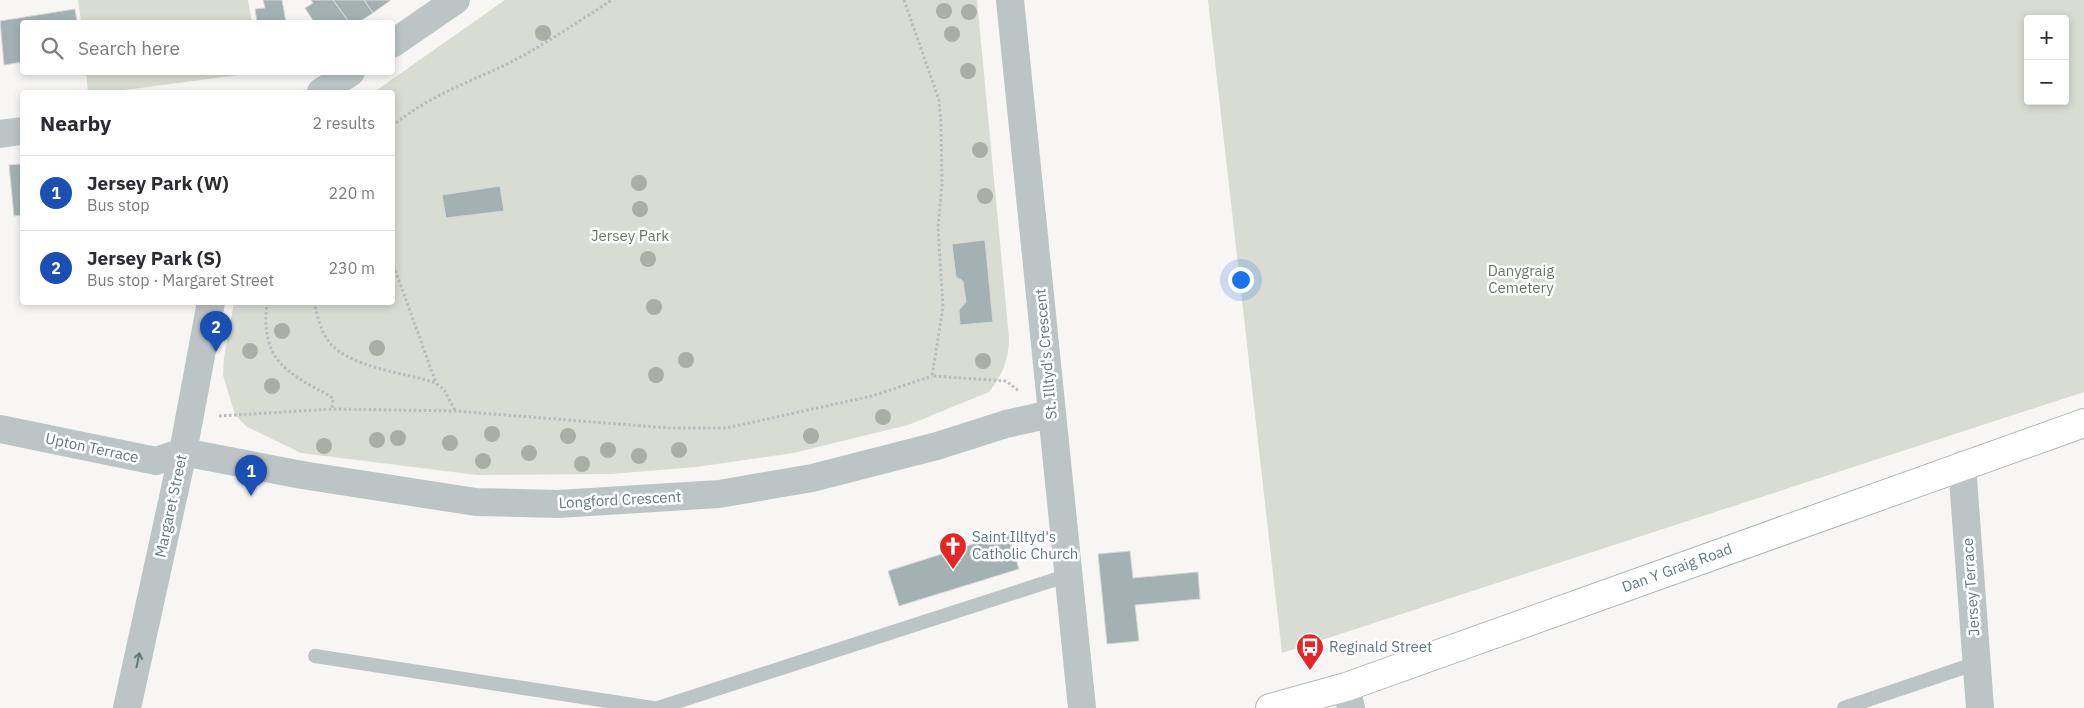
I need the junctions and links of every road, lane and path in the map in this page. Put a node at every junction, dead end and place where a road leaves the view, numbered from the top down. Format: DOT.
graph roads {
  1 [pos="456,0"];
  2 [pos="612,0"];
  3 [pos="904,0"];
  4 [pos="1010,0"];
  5 [pos="395,42"];
  6 [pos="347,75"];
  7 [pos="325,90"];
  8 [pos="395,124"];
  9 [pos="20,131"];
  10 [pos="0,134"];
  11 [pos="395,270"];
  12 [pos="210,305"];
  13 [pos="267,305"];
  14 [pos="315,305"];
  15 [pos="932,376"];
  16 [pos="436,383"];
  17 [pos="332,409"];
  18 [pos="455,410"];
  19 [pos="1051,414"];
  20 [pos="189,420"];
  21 [pos="2084,423"];
  22 [pos="0,429"];
  23 [pos="183,452"];
  24 [pos="1962,465"];
  25 [pos="1069,575"];
  26 [pos="315,656"];
  27 [pos="1977,663"];
  28 [pos="1348,698"];
  29 [pos="127,708"];
  30 [pos="653,708"];
  31 [pos="658,708"];
  32 [pos="1082,708"];
  33 [pos="1270,708"];
  34 [pos="1844,708"];
  35 [pos="1980,708"];
  1 -- 5 [label="street"];
  2 -- 8 [label="path"];
  3 -- 15 [label="path"];
  4 -- 19 [label="street, St. Illtyd's Crescent"];
  6 -- 7 [label="street"];
  9 -- 10 [label="street"];
  11 -- 16 [label="path"];
  12 -- 20 [label="street, Margaret Street"];
  13 -- 17 [label="path"];
  14 -- 16 [label="path"];
  15 -- 18 [label="path"];
  15 -- 19 [label="path"];
  16 -- 18 [label="path"];
  17 -- 18 [label="path"];
  17 -- 20 [label="path"];
  19 -- 23 [label="street, Longford Crescent"];
  19 -- 25 [label="street, St. Illtyd's Crescent"];
  20 -- 23 [label="street, Margaret Street"];
  21 -- 24 [label="street, Dan Y Graig Road"];
  22 -- 23 [label="street, Upton Terrace"];
  29 -- 23 [label="street, Margaret Street, one-way"];
  24 -- 27 [label="street, Jersey Terrace"];
  24 -- 28 [label="street, Dan Y Graig Road"];
  25 -- 31 [label="lane"];
  25 -- 32 [label="street, St. Illtyd's Crescent"];
  26 -- 30 [label="lane"];
  27 -- 34 [label="lane"];
  27 -- 35 [label="street, Jersey Terrace"];
  28 -- 33 [label="street, Dan Y Graig Road"];
}
